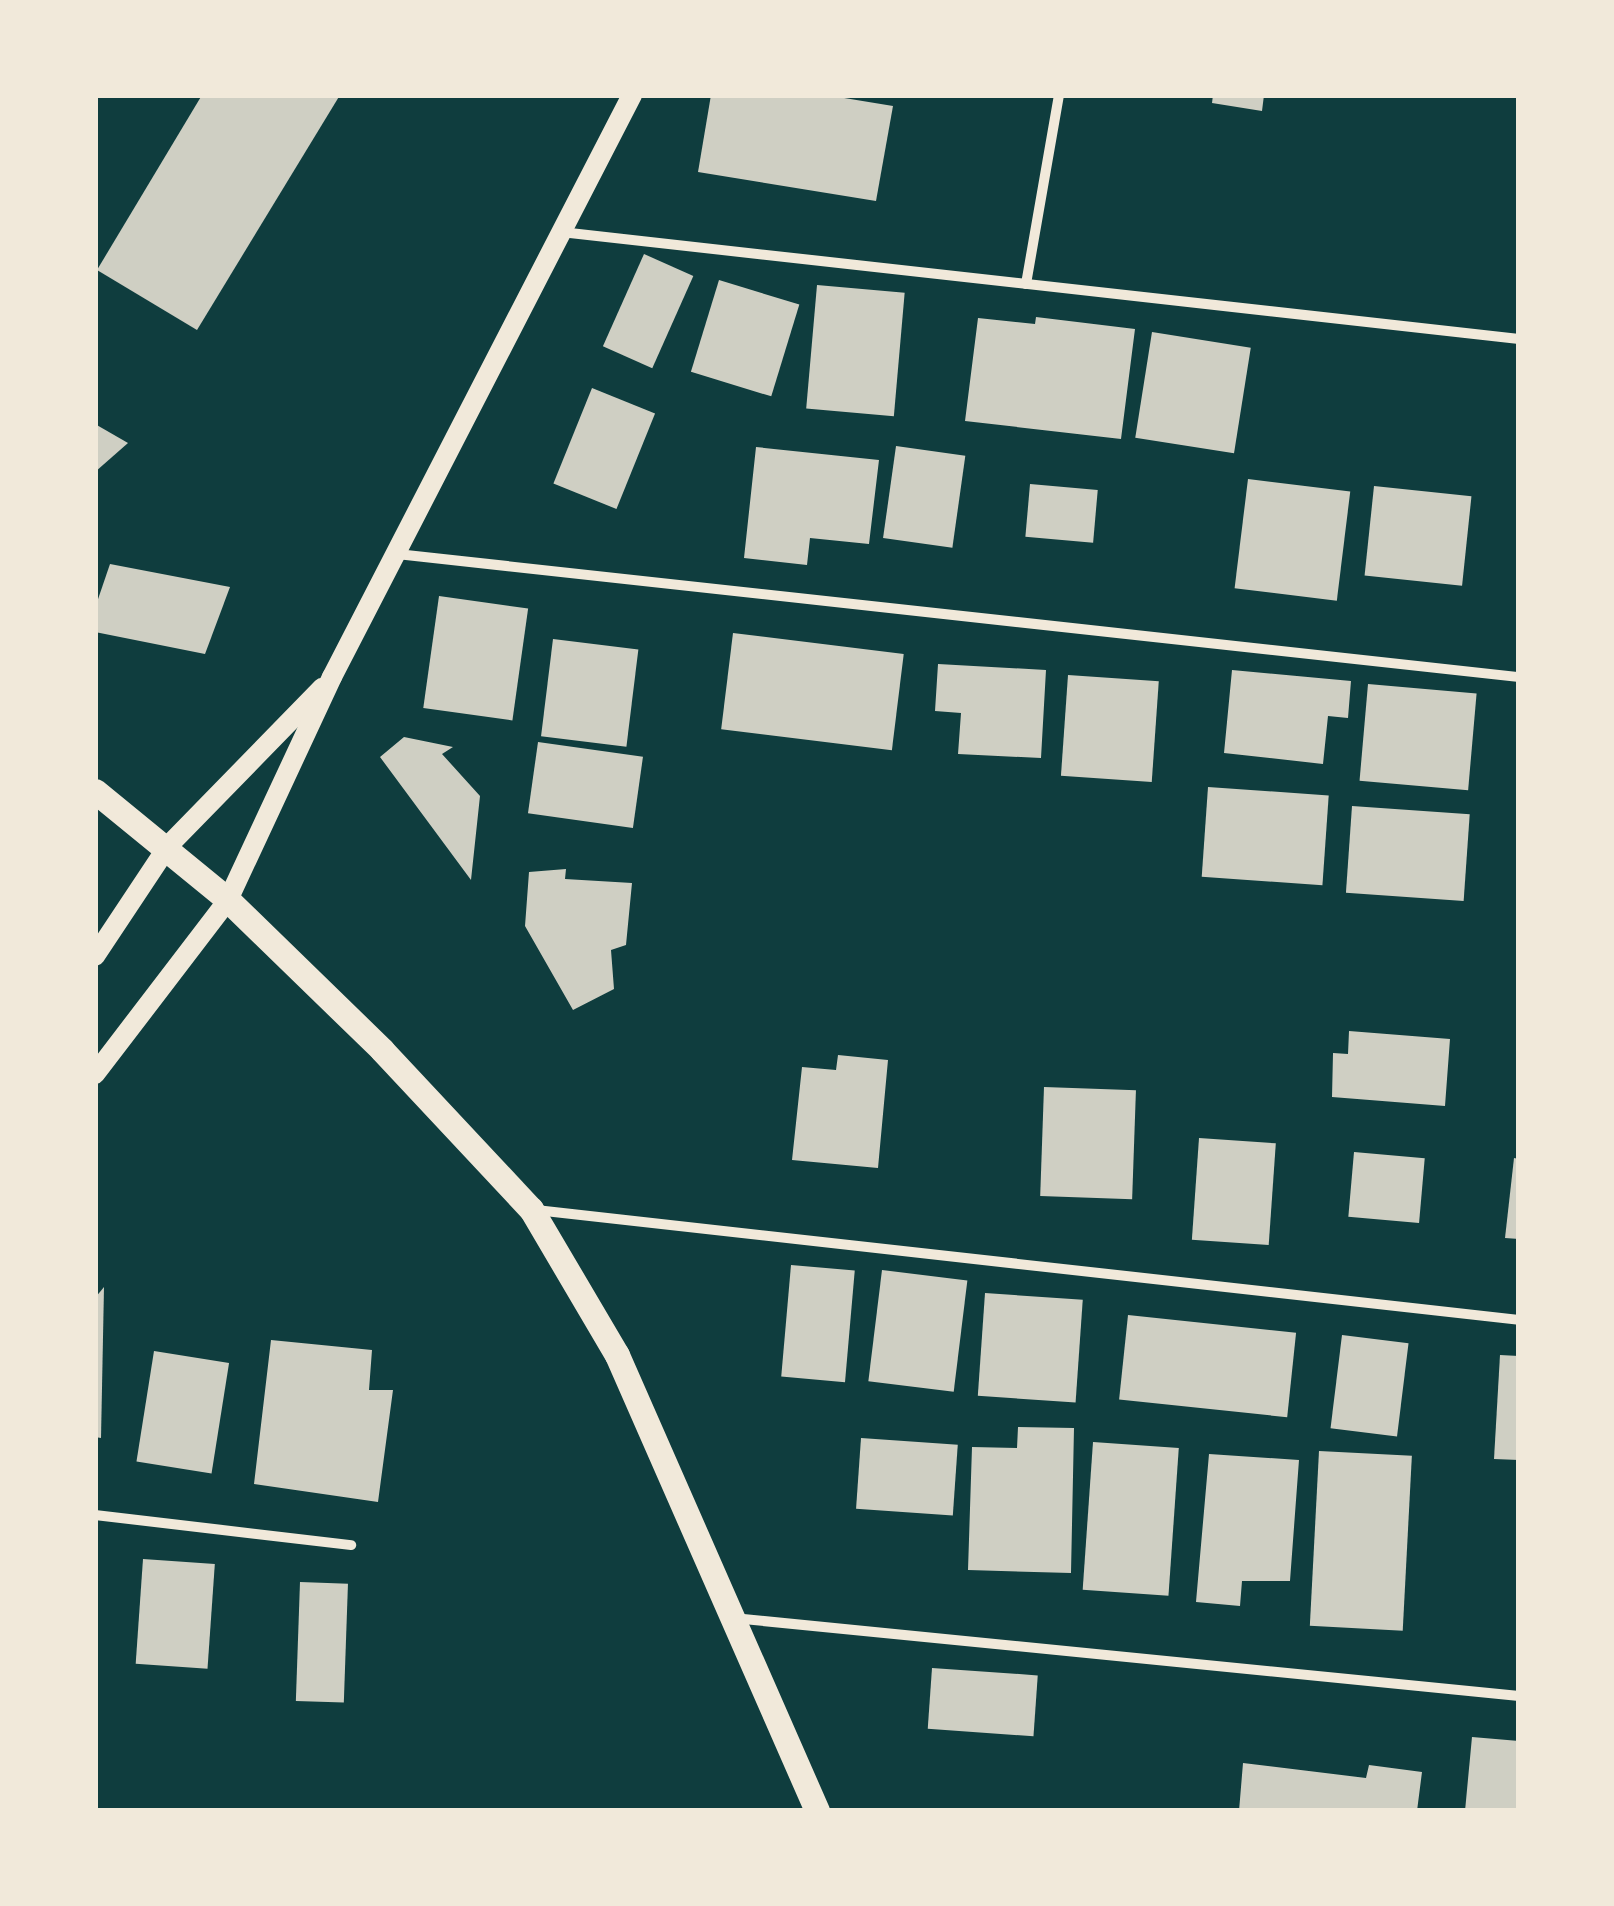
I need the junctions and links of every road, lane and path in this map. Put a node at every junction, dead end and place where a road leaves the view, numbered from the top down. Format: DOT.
graph roads {
  1 [pos="632,95"];
  2 [pos="1059,95"];
  3 [pos="561,232"];
  4 [pos="1026,284"];
  5 [pos="1519,338"];
  6 [pos="396,554"];
  7 [pos="332,677"];
  8 [pos="1519,678"];
  9 [pos="95,791"];
  10 [pos="168,846"];
  11 [pos="228,900"];
  12 [pos="95,956"];
  13 [pos="95,1074"];
  14 [pos="531,1209"];
  15 [pos="1519,1320"];
  16 [pos="95,1515"];
  17 [pos="350,1546"];
  18 [pos="732,1618"];
  19 [pos="1519,1696"];
  20 [pos="817,1811"];
  1 -- 3 [label="main road"];
  2 -- 4 [label="street"];
  3 -- 4 [label="street"];
  3 -- 6 [label="main road"];
  4 -- 5 [label="street"];
  6 -- 7 [label="main road"];
  6 -- 8 [label="street"];
  7 -- 10 [label="main road"];
  7 -- 11 [label="main road"];
  9 -- 10 [label="main road"];
  10 -- 11 [label="main road"];
  10 -- 12 [label="main road"];
  11 -- 13 [label="main road"];
  11 -- 14 [label="main road"];
  14 -- 15 [label="street"];
  14 -- 18 [label="main road"];
  16 -- 17 [label="street"];
  18 -- 19 [label="street"];
  18 -- 20 [label="main road"];
}
